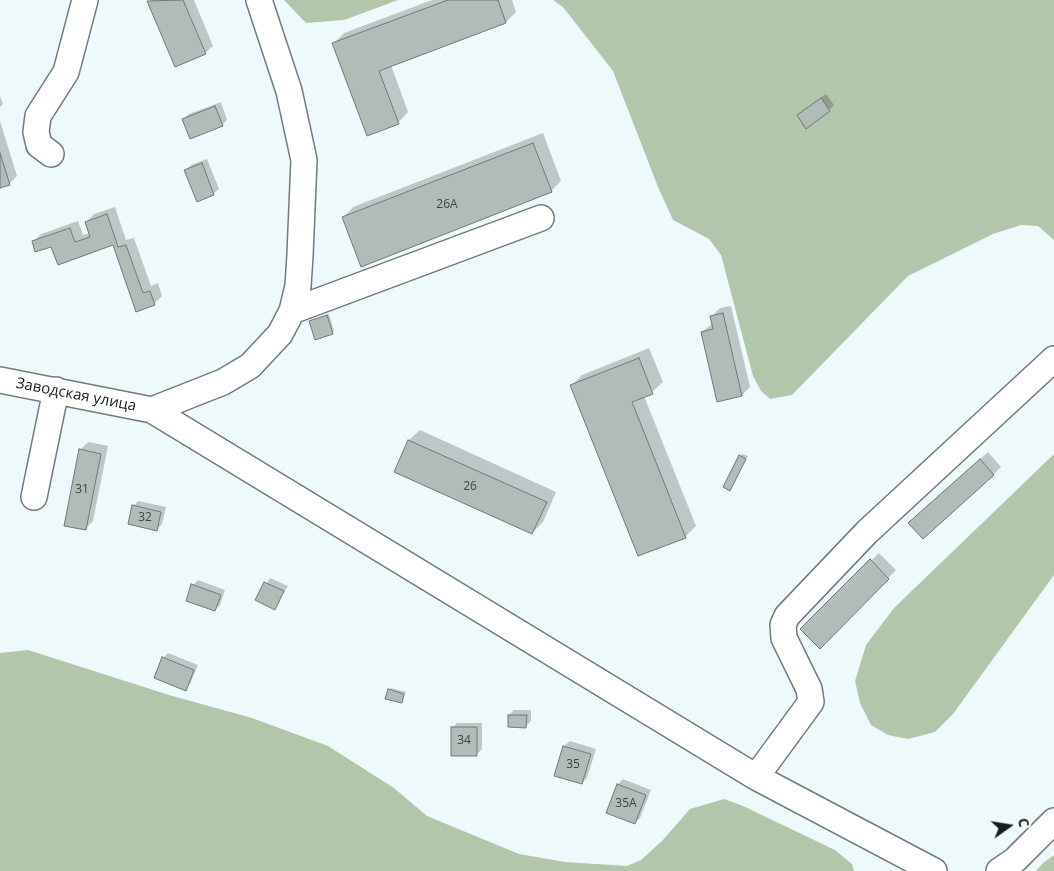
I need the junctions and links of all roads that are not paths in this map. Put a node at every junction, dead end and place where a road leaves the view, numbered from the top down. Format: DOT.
graph roads {
  1 [pos="85,0"];
  2 [pos="259,0"];
  3 [pos="51,154"];
  4 [pos="541,218"];
  5 [pos="292,311"];
  6 [pos="1054,359"];
  7 [pos="0,380"];
  8 [pos="56,390"];
  9 [pos="152,410"];
  10 [pos="34,497"];
  11 [pos="756,777"];
  12 [pos="1054,821"];
  13 [pos="926,870"];
  14 [pos="999,871"];
  1 -- 3 [label="street"];
  2 -- 5 [label="street"];
  4 -- 5 [label="street"];
  5 -- 9 [label="street"];
  6 -- 11 [label="street"];
  7 -- 8 [label="street, Заводская улица"];
  8 -- 9 [label="street, Заводская улица"];
  8 -- 10 [label="street"];
  9 -- 11 [label="street"];
  11 -- 13 [label="street"];
  12 -- 14 [label="street"];
}
